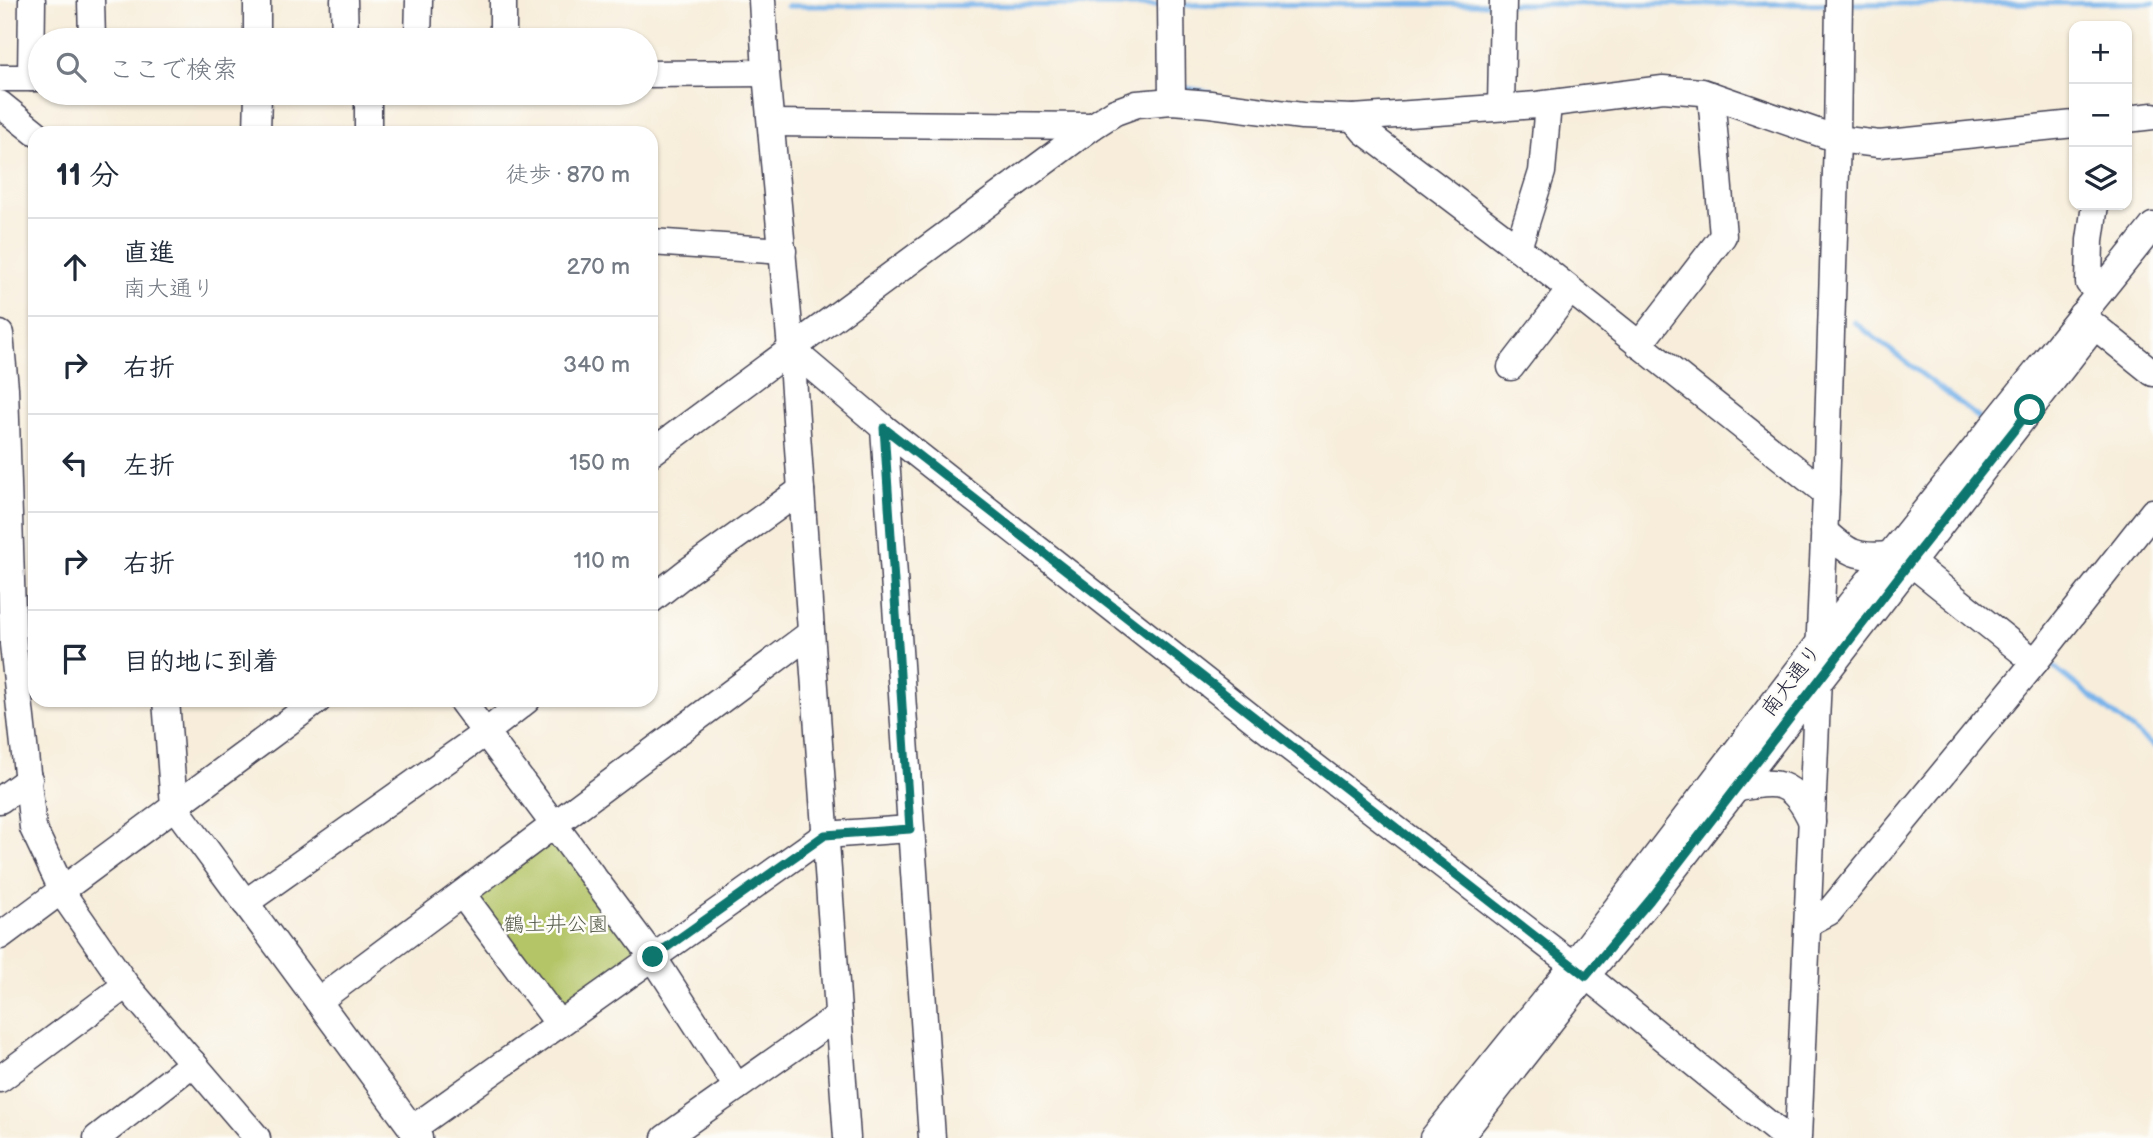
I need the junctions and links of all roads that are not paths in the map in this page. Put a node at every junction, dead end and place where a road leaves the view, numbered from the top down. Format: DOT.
graph roads {
  1 [pos="32,0"];
  2 [pos="92,0"];
  3 [pos="257,0"];
  4 [pos="344,0"];
  5 [pos="419,0"];
  6 [pos="503,0"];
  7 [pos="762,0"];
  8 [pos="1171,8"];
  9 [pos="1503,8"];
  10 [pos="1839,8"];
  11 [pos="33,28"];
  12 [pos="92,28"];
  13 [pos="257,28"];
  14 [pos="345,28"];
  15 [pos="418,28"];
  16 [pos="503,28"];
  17 [pos="766,73"];
  18 [pos="658,74"];
  19 [pos="0,78"];
  20 [pos="28,78"];
  21 [pos="1711,95"];
  22 [pos="1172,101"];
  23 [pos="0,104"];
  24 [pos="1548,104"];
  25 [pos="258,105"];
  26 [pos="368,105"];
  27 [pos="1501,107"];
  28 [pos="2153,116"];
  29 [pos="1353,118"];
  30 [pos="2132,118"];
  31 [pos="771,123"];
  32 [pos="2069,125"];
  33 [pos="257,126"];
  34 [pos="368,126"];
  35 [pos="1093,126"];
  36 [pos="28,127"];
  37 [pos="1838,139"];
  38 [pos="2094,210"];
  39 [pos="2153,226"];
  40 [pos="658,242"];
  41 [pos="1518,248"];
  42 [pos="783,251"];
  43 [pos="2153,255"];
  44 [pos="1570,290"];
  45 [pos="2099,293"];
  46 [pos="2088,321"];
  47 [pos="0,334"];
  48 [pos="1639,345"];
  49 [pos="791,349"];
  50 [pos="1511,367"];
  51 [pos="2153,373"];
  52 [pos="3,390"];
  53 [pos="884,428"];
  54 [pos="658,448"];
  55 [pos="801,490"];
  56 [pos="1826,493"];
  57 [pos="2153,512"];
  58 [pos="5,530"];
  59 [pos="1824,531"];
  60 [pos="1900,559"];
  61 [pos="658,595"];
  62 [pos="811,633"];
  63 [pos="1819,643"];
  64 [pos="6,649"];
  65 [pos="2035,662"];
  66 [pos="1818,681"];
  67 [pos="167,707"];
  68 [pos="308,707"];
  69 [pos="466,707"];
  70 [pos="518,707"];
  71 [pos="485,733"];
  72 [pos="29,779"];
  73 [pos="1735,789"];
  74 [pos="0,800"];
  75 [pos="174,806"];
  76 [pos="1812,822"];
  77 [pos="555,824"];
  78 [pos="910,829"];
  79 [pos="825,835"];
  80 [pos="62,890"];
  81 [pos="462,894"];
  82 [pos="246,903"];
  83 [pos="1808,923"];
  84 [pos="0,936"];
  85 [pos="653,957"];
  86 [pos="1579,971"];
  87 [pos="126,985"];
  88 [pos="318,1001"];
  89 [pos="838,1016"];
  90 [pos="559,1024"];
  91 [pos="193,1063"];
  92 [pos="0,1079"];
  93 [pos="737,1087"];
  94 [pos="416,1133"];
  95 [pos="97,1138"];
  96 [pos="257,1138"];
  97 [pos="665,1138"];
  98 [pos="847,1138"];
  99 [pos="932,1138"];
  100 [pos="1433,1138"];
  101 [pos="1459,1138"];
  102 [pos="1786,1138"];
  103 [pos="1798,1138"];
  1 -- 11 [label="street"];
  2 -- 12 [label="street"];
  3 -- 13 [label="street"];
  4 -- 14 [label="street"];
  5 -- 15 [label="street"];
  6 -- 16 [label="street"];
  7 -- 17 [label="street"];
  8 -- 22 [label="street"];
  9 -- 27 [label="street"];
  10 -- 37 [label="street"];
  17 -- 18 [label="street"];
  17 -- 31 [label="street"];
  19 -- 20 [label="street"];
  21 -- 24 [label="street"];
  21 -- 37 [label="street"];
  21 -- 48 [label="street"];
  22 -- 29 [label="street"];
  22 -- 35 [label="street"];
  23 -- 36 [label="street"];
  24 -- 27 [label="street"];
  24 -- 41 [label="street"];
  25 -- 33 [label="street"];
  26 -- 34 [label="street"];
  27 -- 29 [label="street"];
  28 -- 30 [label="street"];
  29 -- 41 [label="street"];
  31 -- 35 [label="street"];
  31 -- 42 [label="street"];
  32 -- 37 [label="street"];
  35 -- 49 [label="street"];
  37 -- 56 [label="street"];
  38 -- 45 [label="street"];
  39 -- 45 [label="street, 南大通り"];
  40 -- 42 [label="street"];
  41 -- 44 [label="street"];
  42 -- 49 [label="street"];
  43 -- 46 [label="street, 南大通り"];
  44 -- 48 [label="street"];
  44 -- 50 [label="street"];
  45 -- 46 [label="street, 南大通り"];
  46 -- 51 [label="street"];
  46 -- 60 [label="street, 南大通り"];
  47 -- 52 [label="street"];
  48 -- 56 [label="street"];
  49 -- 53 [label="street"];
  49 -- 54 [label="street"];
  49 -- 55 [label="street"];
  52 -- 58 [label="street"];
  53 -- 78 [label="street"];
  53 -- 86 [label="street"];
  55 -- 61 [label="street"];
  55 -- 62 [label="street"];
  56 -- 59 [label="street"];
  57 -- 65 [label="street"];
  58 -- 64 [label="street"];
  59 -- 60 [label="street"];
  59 -- 63 [label="street"];
  60 -- 63 [label="street, 南大通り"];
  60 -- 65 [label="street"];
  60 -- 66 [label="street, 南大通り"];
  62 -- 77 [label="street"];
  62 -- 79 [label="street"];
  63 -- 66 [label="street"];
  63 -- 86 [label="street, 南大通り"];
  64 -- 72 [label="street"];
  65 -- 83 [label="street"];
  66 -- 73 [label="street, 南大通り"];
  66 -- 76 [label="street"];
  67 -- 75 [label="street"];
  68 -- 75 [label="street"];
  69 -- 71 [label="street"];
  70 -- 71 [label="street"];
  71 -- 77 [label="street"];
  71 -- 82 [label="street"];
  72 -- 74 [label="street"];
  72 -- 80 [label="street"];
  73 -- 76 [label="street"];
  73 -- 86 [label="street, 南大通り"];
  75 -- 80 [label="street"];
  75 -- 82 [label="street"];
  76 -- 83 [label="street"];
  77 -- 81 [label="street"];
  77 -- 85 [label="street"];
  78 -- 79 [label="street"];
  78 -- 99 [label="street"];
  79 -- 85 [label="street"];
  79 -- 89 [label="street"];
  80 -- 84 [label="street"];
  80 -- 87 [label="street"];
  81 -- 88 [label="street"];
  81 -- 90 [label="street"];
  82 -- 88 [label="street"];
  83 -- 103 [label="street"];
  85 -- 90 [label="street"];
  85 -- 93 [label="street"];
  86 -- 100 [label="street, 南大通り"];
  86 -- 101 [label="street, 南大通り"];
  86 -- 102 [label="street"];
  87 -- 91 [label="street"];
  87 -- 92 [label="street"];
  88 -- 94 [label="street"];
  89 -- 93 [label="street"];
  89 -- 98 [label="street"];
  90 -- 94 [label="street"];
  91 -- 95 [label="street"];
  91 -- 96 [label="street"];
  93 -- 97 [label="street"];
}
